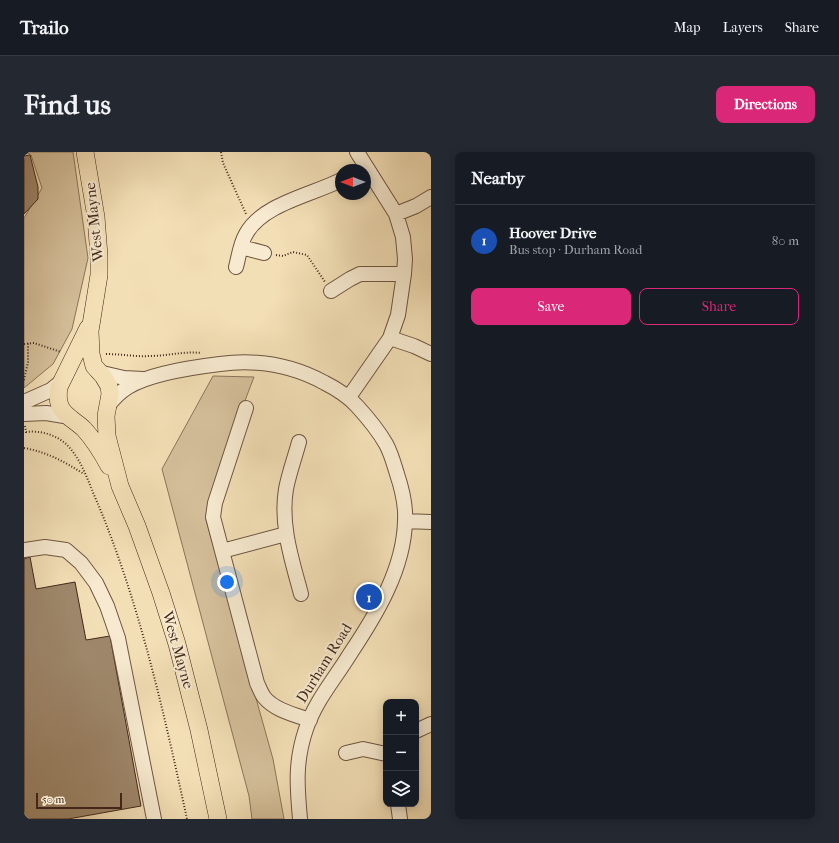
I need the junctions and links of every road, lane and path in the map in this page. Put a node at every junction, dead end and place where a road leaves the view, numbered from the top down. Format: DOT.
graph roads {
  1 [pos="85,152"];
  2 [pos="220,152"];
  3 [pos="357,152"];
  4 [pos="362,164"];
  5 [pos="371,179"];
  6 [pos="335,183"];
  7 [pos="431,197"];
  8 [pos="396,214"];
  9 [pos="254,222"];
  10 [pos="241,247"];
  11 [pos="264,253"];
  12 [pos="236,267"];
  13 [pos="404,274"];
  14 [pos="331,291"];
  15 [pos="92,316"];
  16 [pos="390,338"];
  17 [pos="28,343"];
  18 [pos="24,344"];
  19 [pos="63,352"];
  20 [pos="100,354"];
  21 [pos="431,354"];
  22 [pos="210,365"];
  23 [pos="98,372"];
  24 [pos="147,378"];
  25 [pos="24,380"];
  26 [pos="62,380"];
  27 [pos="349,397"];
  28 [pos="24,402"];
  29 [pos="107,407"];
  30 [pos="246,408"];
  31 [pos="24,414"];
  32 [pos="70,417"];
  33 [pos="26,432"];
  34 [pos="299,442"];
  35 [pos="24,448"];
  36 [pos="85,475"];
  37 [pos="120,486"];
  38 [pos="406,521"];
  39 [pos="431,522"];
  40 [pos="286,534"];
  41 [pos="24,550"];
  42 [pos="222,551"];
  43 [pos="301,594"];
  44 [pos="310,720"];
  45 [pos="431,724"];
  46 [pos="419,730"];
  47 [pos="346,753"];
  48 [pos="383,753"];
  49 [pos="398,807"];
  50 [pos="154,819"];
  51 [pos="187,819"];
  52 [pos="218,819"];
  53 [pos="300,819"];
  54 [pos="400,819"];
  1 -- 15 [label="main road, West Mayne"];
  2 -- 9 [label="path"];
  3 -- 4 [label="street"];
  5 -- 8 [label="street"];
  6 -- 9 [label="street"];
  7 -- 8 [label="street"];
  8 -- 13 [label="street"];
  9 -- 10 [label="street"];
  10 -- 11 [label="street"];
  10 -- 12 [label="street"];
  11 -- 14 [label="path"];
  13 -- 14 [label="street"];
  13 -- 16 [label="street"];
  15 -- 23 [label="main road, West Mayne"];
  15 -- 26 [label="main road, West Mayne"];
  16 -- 21 [label="street"];
  16 -- 27 [label="street"];
  17 -- 18 [label="path"];
  17 -- 19 [label="path"];
  17 -- 25 [label="path"];
  20 -- 22 [label="path"];
  22 -- 24 [label="street, Durham Road"];
  22 -- 27 [label="street, Durham Road"];
  23 -- 24 [label="street, Durham Road"];
  23 -- 26 [label="main road"];
  23 -- 29 [label="main road, West Mayne"];
  24 -- 29 [label="street, Durham Road"];
  26 -- 28 [label="street"];
  26 -- 32 [label="main road, West Mayne"];
  27 -- 38 [label="street, Durham Road"];
  29 -- 32 [label="main road"];
  29 -- 37 [label="main road, West Mayne"];
  30 -- 42 [label="street"];
  31 -- 32 [label="street"];
  32 -- 37 [label="main road, West Mayne"];
  33 -- 36 [label="path"];
  34 -- 40 [label="street"];
  35 -- 36 [label="path"];
  36 -- 51 [label="path"];
  37 -- 52 [label="main road, West Mayne"];
  38 -- 39 [label="street"];
  38 -- 44 [label="street, Durham Road"];
  40 -- 42 [label="street"];
  40 -- 43 [label="street"];
  41 -- 50 [label="street"];
  42 -- 44 [label="street"];
  44 -- 53 [label="street, Durham Road"];
  45 -- 46 [label="street"];
  47 -- 48 [label="street"];
  49 -- 54 [label="street"];
}
